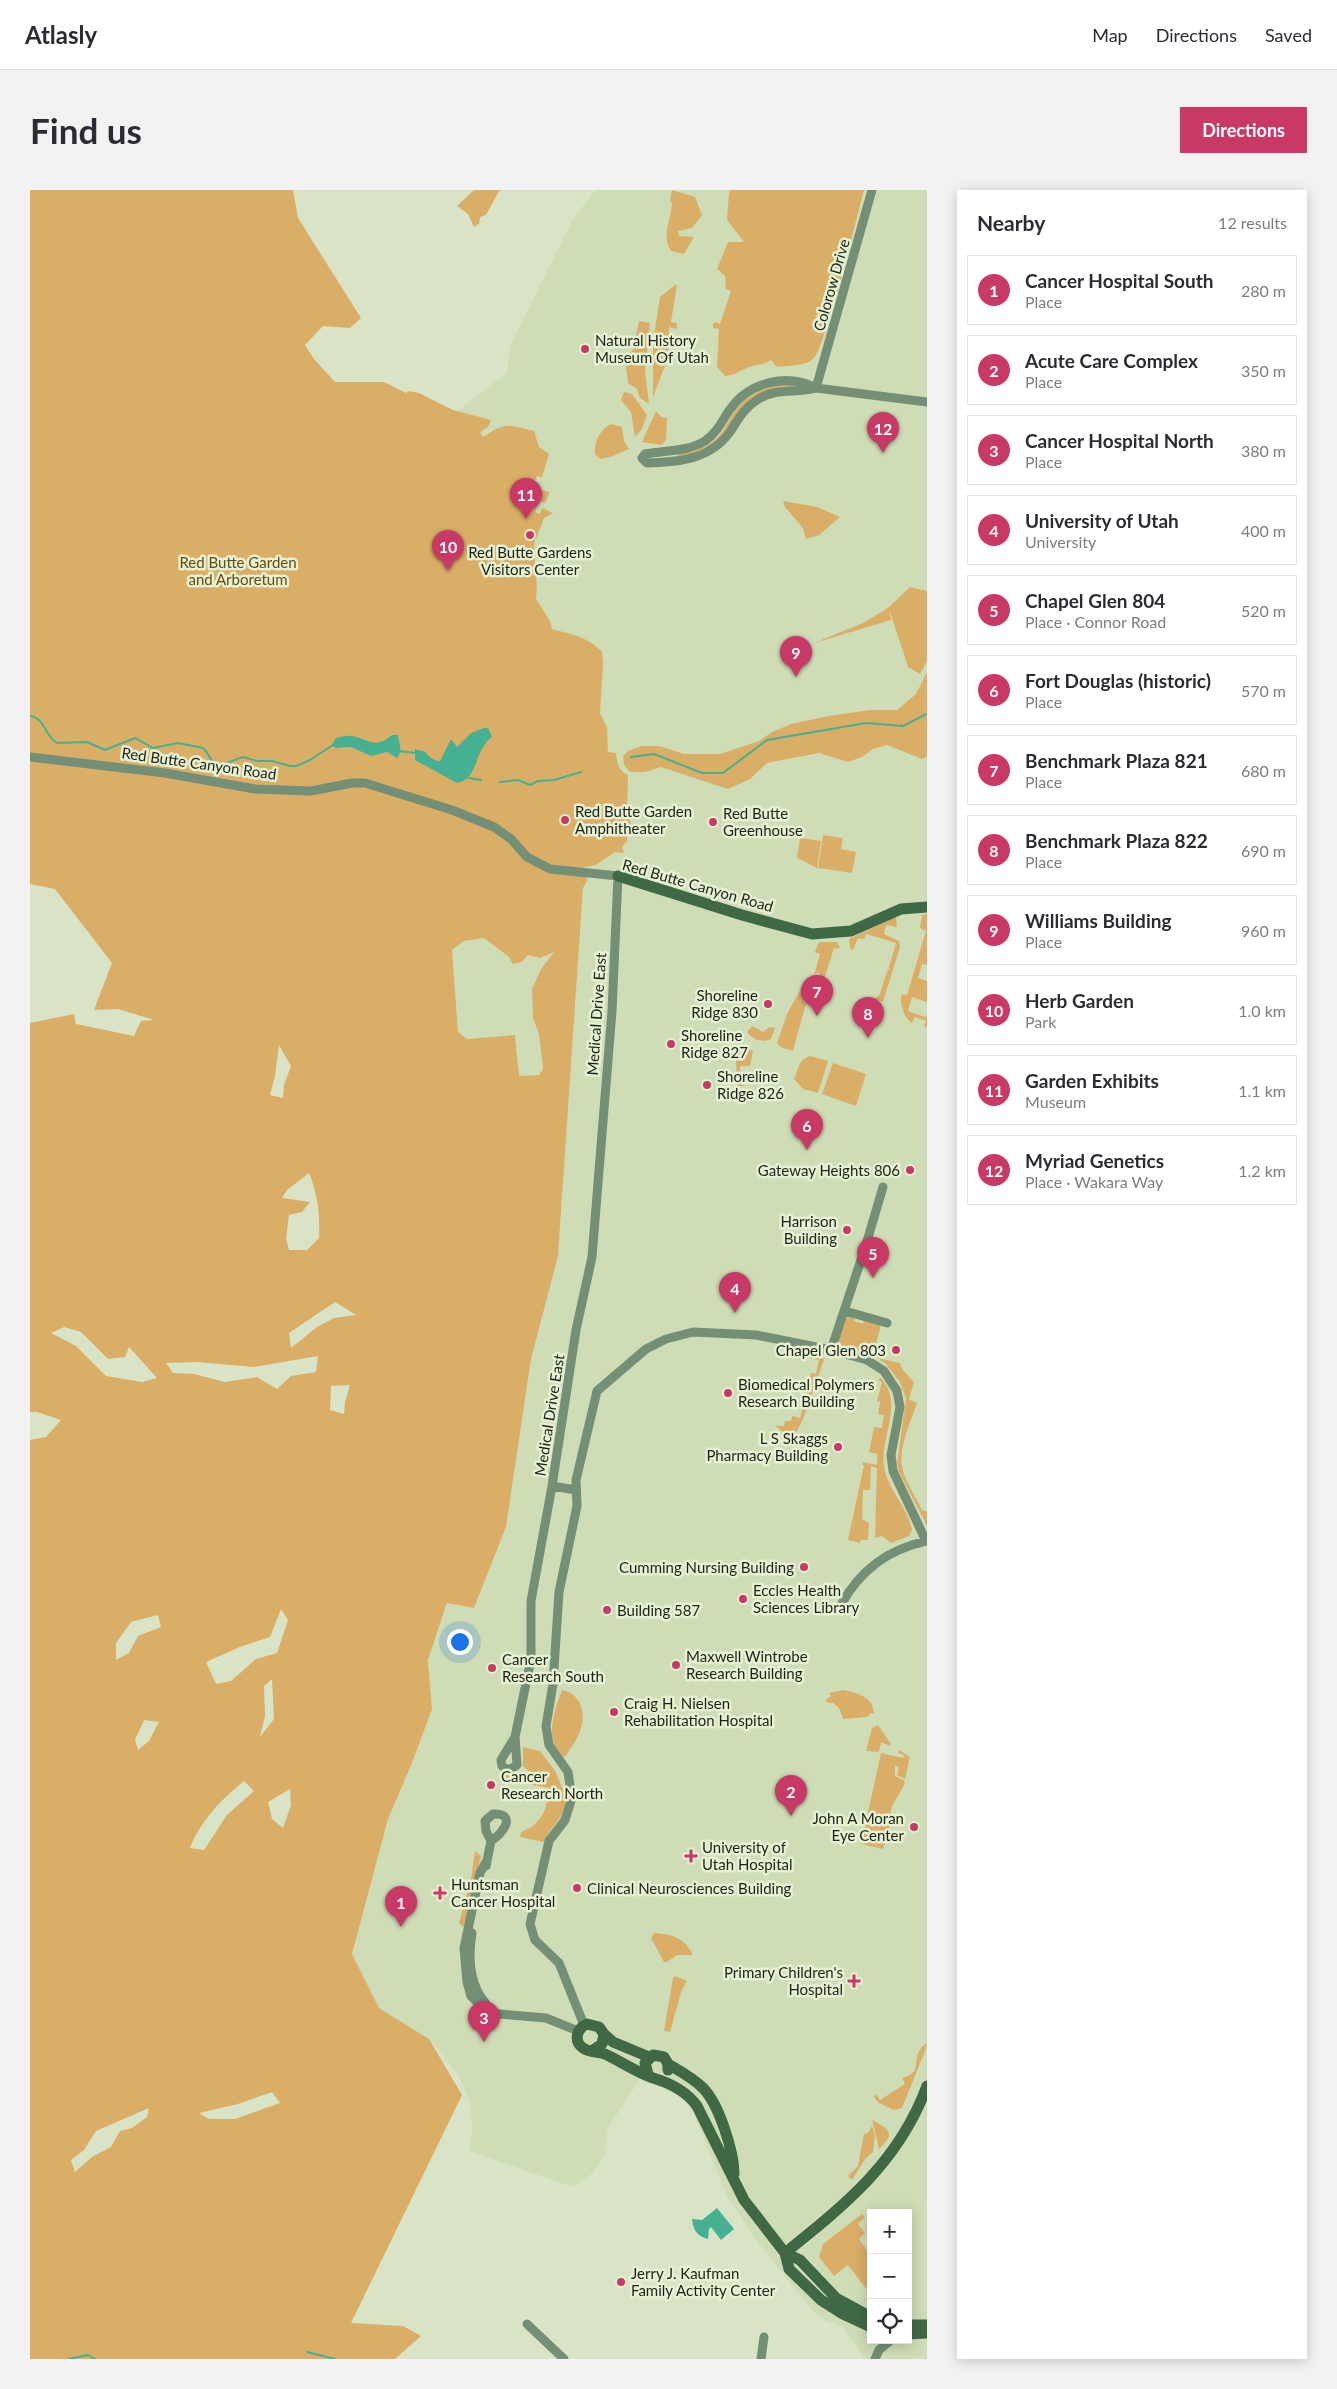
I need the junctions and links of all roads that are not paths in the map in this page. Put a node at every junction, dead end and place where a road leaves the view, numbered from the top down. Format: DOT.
graph roads {
  1 [pos="872,190"];
  2 [pos="816,388"];
  3 [pos="927,402"];
  4 [pos="30,757"];
  5 [pos="618,876"];
  6 [pos="927,907"];
  7 [pos="883,1187"];
  8 [pos="845,1311"];
  9 [pos="887,1323"];
  10 [pos="830,1350"];
  11 [pos="552,1486"];
  12 [pos="576,1490"];
  13 [pos="927,1541"];
  14 [pos="840,1605"];
  15 [pos="515,1737"];
  16 [pos="491,1841"];
  17 [pos="581,2028"];
  18 [pos="604,2034"];
  19 [pos="593,2050"];
  20 [pos="656,2068"];
  21 [pos="927,2086"];
  22 [pos="734,2178"];
  23 [pos="785,2254"];
  24 [pos="867,2315"];
  25 [pos="527,2324"];
  26 [pos="867,2325"];
  27 [pos="912,2325"];
  28 [pos="927,2325"];
  29 [pos="927,2333"];
  30 [pos="912,2334"];
  31 [pos="764,2337"];
  32 [pos="879,2345"];
  33 [pos="564,2359"];
  34 [pos="761,2359"];
  35 [pos="875,2359"];
  1 -- 2 [label="street, Colorow Drive"];
  2 -- 2 [label="street"];
  2 -- 3 [label="street"];
  4 -- 5 [label="street, Red Butte Canyon Road"];
  5 -- 6 [label="street, Red Butte Canyon Road"];
  5 -- 11 [label="street, Medical Drive East"];
  7 -- 8 [label="street"];
  8 -- 9 [label="street"];
  8 -- 10 [label="street"];
  10 -- 12 [label="street"];
  10 -- 13 [label="street"];
  11 -- 12 [label="street, Medical Drive East"];
  11 -- 15 [label="street"];
  12 -- 17 [label="street"];
  13 -- 14 [label="street"];
  16 -- 17 [label="street"];
  17 -- 18 [label="street"];
  17 -- 19 [label="street"];
  18 -- 19 [label="street"];
  18 -- 20 [label="street"];
  19 -- 20 [label="street"];
  20 -- 22 [label="street"];
  20 -- 22 [label="street"];
  21 -- 23 [label="street"];
  22 -- 23 [label="street"];
  23 -- 24 [label="street"];
  23 -- 26 [label="street"];
  25 -- 33 [label="street"];
  27 -- 28 [label="street"];
  29 -- 30 [label="street"];
  31 -- 34 [label="street"];
  32 -- 35 [label="street"];
}
